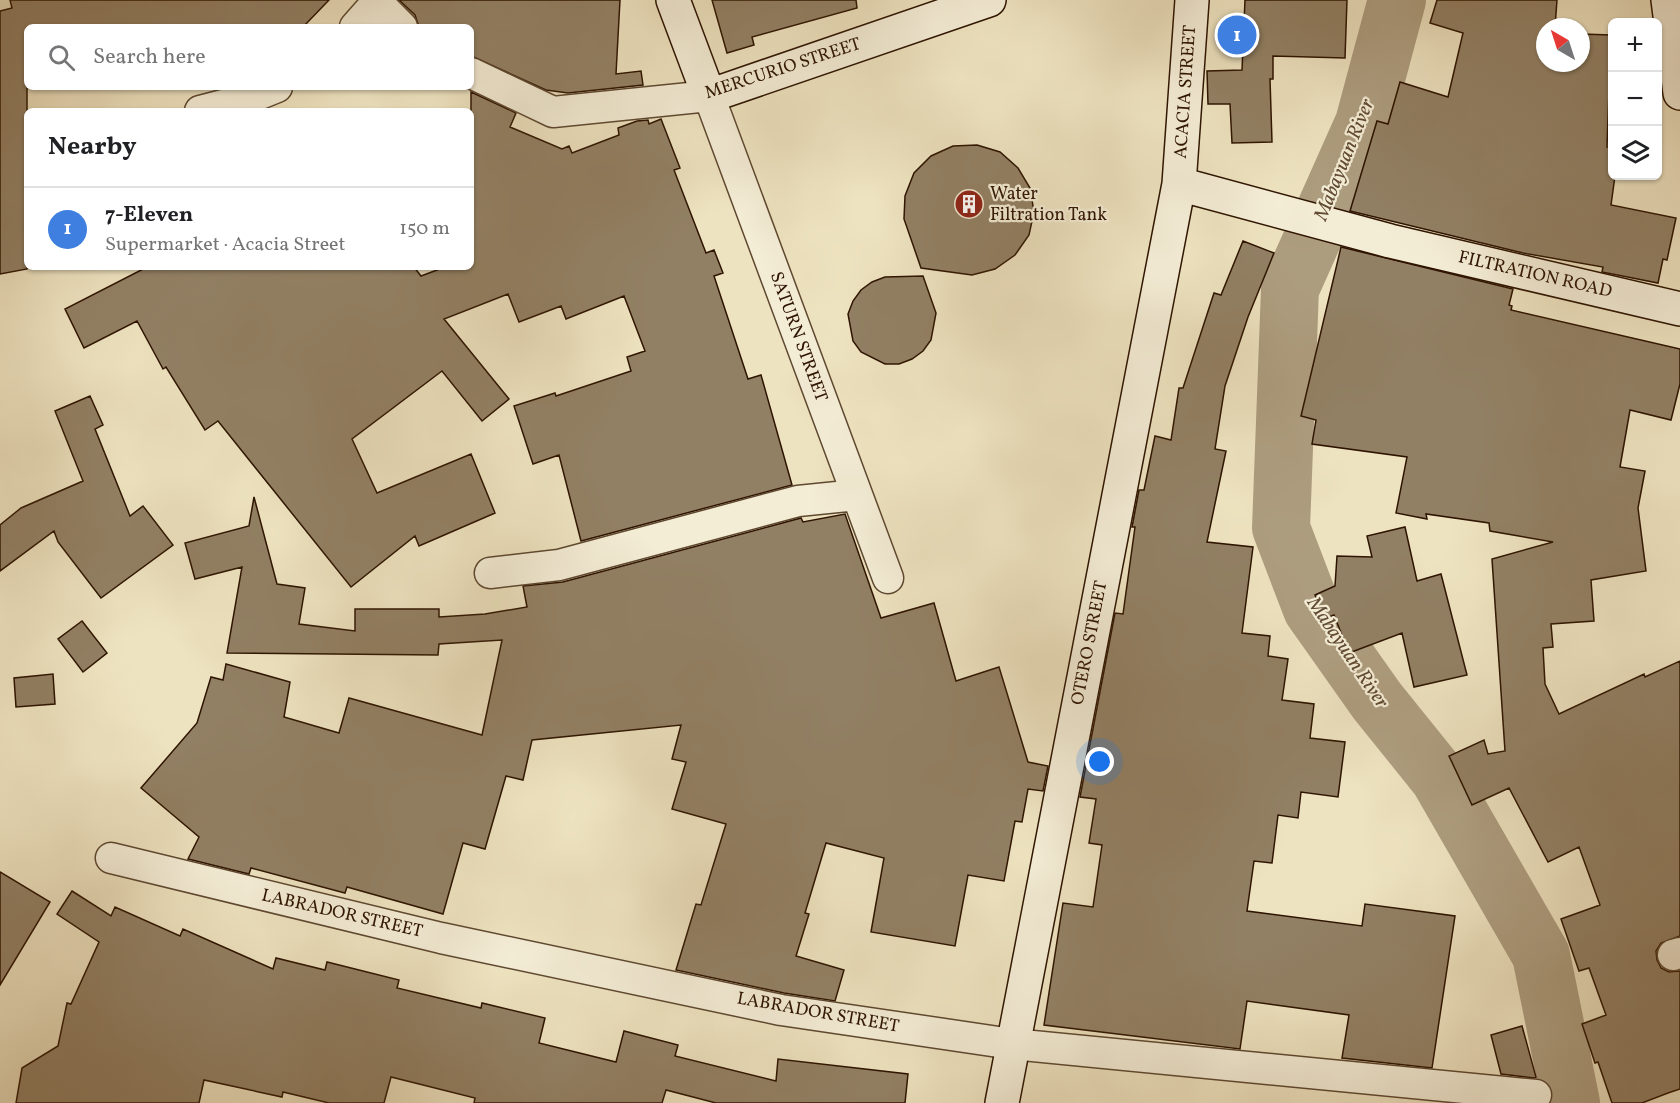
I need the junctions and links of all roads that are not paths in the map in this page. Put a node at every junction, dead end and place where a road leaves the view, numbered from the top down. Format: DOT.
graph roads {
  1 [pos="673,0"];
  2 [pos="989,0"];
  3 [pos="1192,0"];
  4 [pos="376,1"];
  5 [pos="1673,6"];
  6 [pos="357,24"];
  7 [pos="399,24"];
  8 [pos="474,74"];
  9 [pos="270,90"];
  10 [pos="1680,93"];
  11 [pos="709,96"];
  12 [pos="212,108"];
  13 [pos="1179,184"];
  14 [pos="1680,309"];
  15 [pos="857,495"];
  16 [pos="490,573"];
  17 [pos="888,578"];
  18 [pos="111,858"];
  19 [pos="1012,1044"];
  20 [pos="1536,1095"];
  21 [pos="1002,1103"];
  1 -- 11 [label="main road"];
  2 -- 11 [label="main road, MERCURIO STREET"];
  3 -- 13 [label="main road, ACACIA STREET"];
  4 -- 6 [label="street"];
  4 -- 7 [label="street"];
  5 -- 10 [label="main road"];
  8 -- 11 [label="street, MERCURIO STREET"];
  9 -- 12 [label="street"];
  11 -- 15 [label="street, SATURN STREET"];
  13 -- 14 [label="main road, FILTRATION ROAD"];
  13 -- 19 [label="main road, OTERO STREET"];
  15 -- 16 [label="street"];
  15 -- 17 [label="street, SATURN STREET"];
  18 -- 19 [label="street, LABRADOR STREET"];
  19 -- 20 [label="street, LABRADOR STREET"];
  19 -- 21 [label="main road, OTERO STREET"];
}
